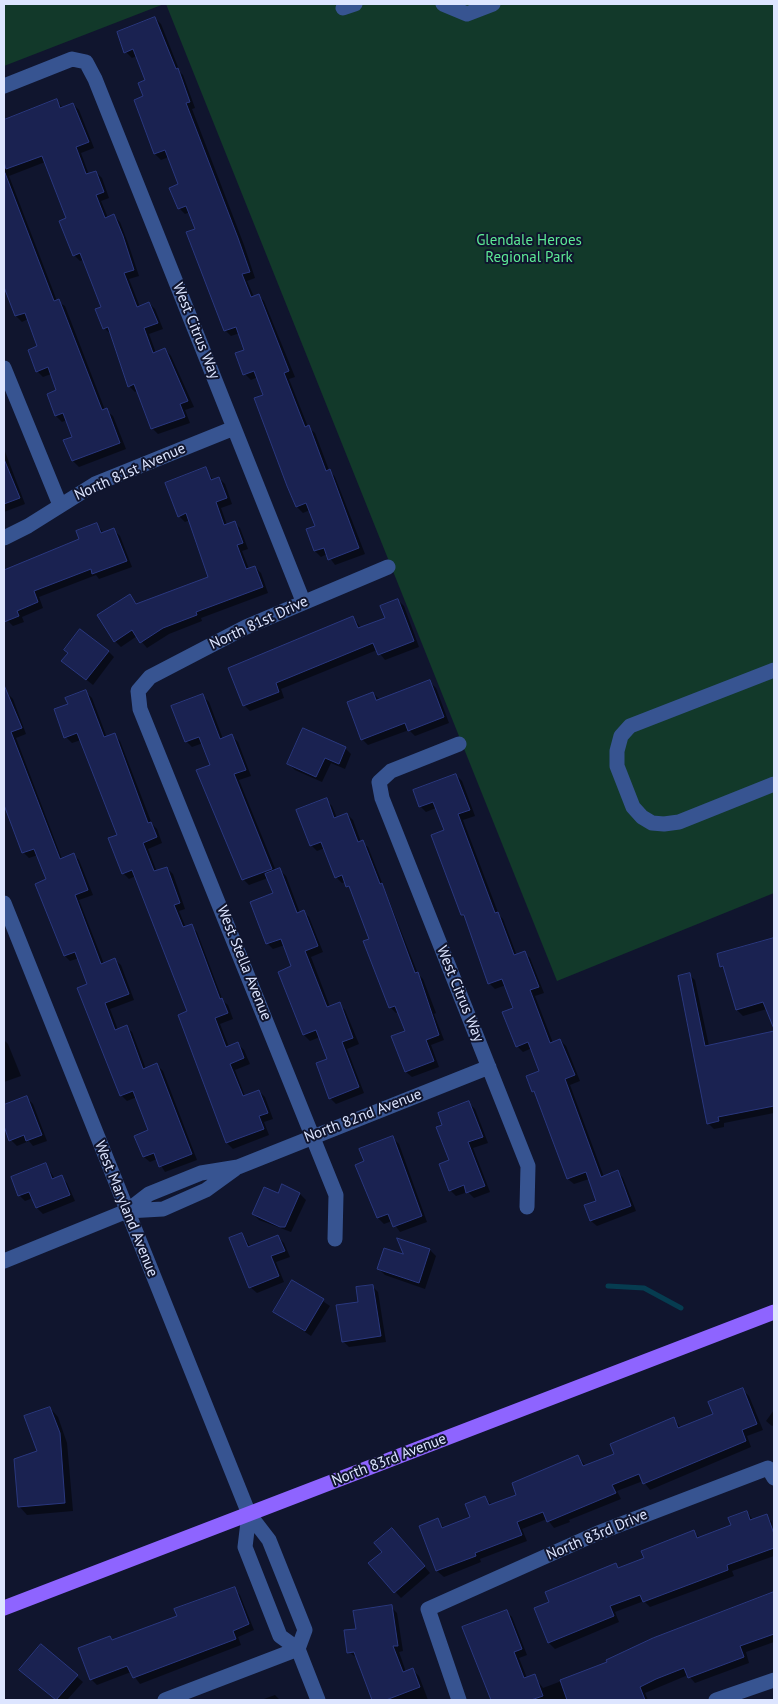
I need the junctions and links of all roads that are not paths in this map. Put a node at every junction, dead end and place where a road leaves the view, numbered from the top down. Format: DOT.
graph roads {
  1 [pos="443,4"];
  2 [pos="493,4"];
  3 [pos="4,86"];
  4 [pos="4,368"];
  5 [pos="234,428"];
  6 [pos="60,505"];
  7 [pos="4,538"];
  8 [pos="388,567"];
  9 [pos="304,601"];
  10 [pos="774,670"];
  11 [pos="138,691"];
  12 [pos="459,744"];
  13 [pos="774,784"];
  14 [pos="4,903"];
  15 [pos="489,1067"];
  16 [pos="313,1135"];
  17 [pos="527,1207"];
  18 [pos="127,1211"];
  19 [pos="335,1238"];
  20 [pos="4,1261"];
  21 [pos="774,1312"];
  22 [pos="771,1473"];
  23 [pos="249,1514"];
  24 [pos="4,1608"];
  25 [pos="298,1649"];
  26 [pos="774,1680"];
  27 [pos="165,1700"];
  28 [pos="318,1700"];
  29 [pos="460,1700"];
  30 [pos="716,1700"];
  1 -- 2 [label="street"];
  3 -- 5 [label="street, West Citrus Way"];
  4 -- 6 [label="street"];
  5 -- 6 [label="street, North 81st Avenue"];
  5 -- 9 [label="street, West Citrus Way"];
  6 -- 7 [label="street, North 81st Avenue"];
  8 -- 9 [label="street, North 81st Drive"];
  9 -- 11 [label="street, North 81st Drive"];
  10 -- 13 [label="street"];
  11 -- 16 [label="street, West Stella Avenue"];
  12 -- 15 [label="street, West Citrus Way"];
  14 -- 18 [label="street, West Maryland Avenue"];
  15 -- 16 [label="street, North 82nd Avenue"];
  15 -- 17 [label="street, West Citrus Way"];
  16 -- 18 [label="street, North 82nd Avenue"];
  16 -- 19 [label="street, West Stella Avenue"];
  18 -- 20 [label="street, North 82nd Avenue"];
  18 -- 23 [label="street, West Maryland Avenue"];
  21 -- 23 [label="main road, North 83rd Avenue"];
  22 -- 29 [label="street, North 83rd Drive"];
  23 -- 24 [label="main road, North 83rd Avenue"];
  23 -- 25 [label="street, West Maryland Avenue"];
  23 -- 25 [label="street, West Maryland Avenue"];
  25 -- 27 [label="street"];
  25 -- 28 [label="street, West Maryland Avenue"];
  26 -- 30 [label="street"];
}
